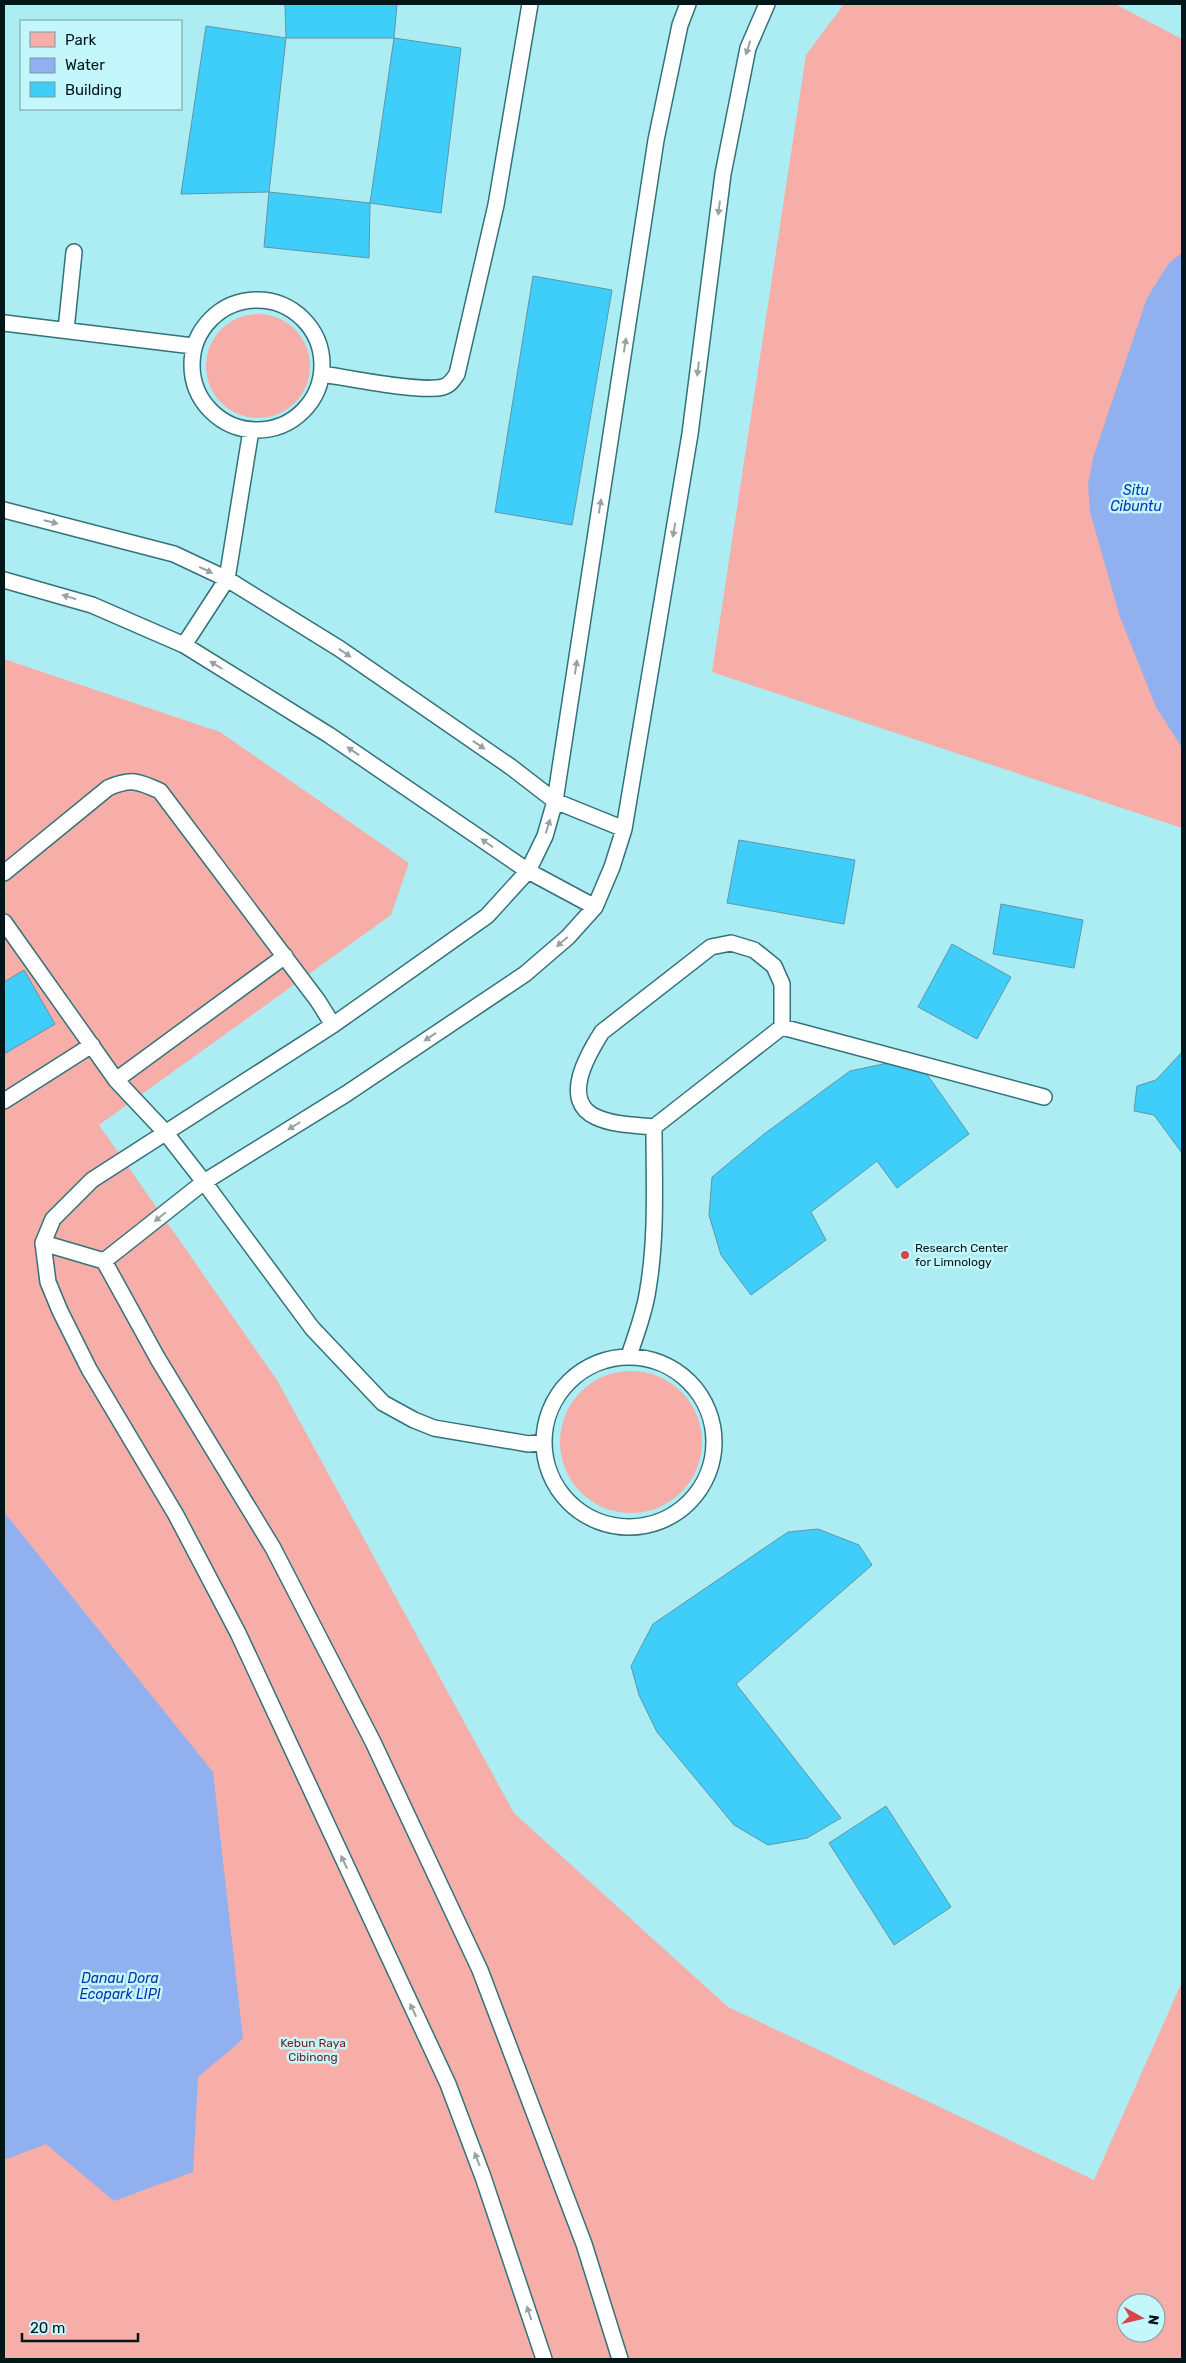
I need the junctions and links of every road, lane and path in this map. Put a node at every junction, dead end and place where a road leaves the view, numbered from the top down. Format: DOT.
graph roads {
  1 [pos="530,4"];
  2 [pos="688,4"];
  3 [pos="767,4"];
  4 [pos="74,252"];
  5 [pos="4,323"];
  6 [pos="66,330"];
  7 [pos="193,346"];
  8 [pos="322,374"];
  9 [pos="251,430"];
  10 [pos="4,510"];
  11 [pos="4,580"];
  12 [pos="227,580"];
  13 [pos="184,646"];
  14 [pos="556,801"];
  15 [pos="624,828"];
  16 [pos="528,871"];
  17 [pos="4,873"];
  18 [pos="595,907"];
  19 [pos="4,922"];
  20 [pos="285,956"];
  21 [pos="333,1025"];
  22 [pos="782,1027"];
  23 [pos="92,1045"];
  24 [pos="116,1080"];
  25 [pos="1044,1096"];
  26 [pos="4,1101"];
  27 [pos="654,1127"];
  28 [pos="165,1132"];
  29 [pos="204,1182"];
  30 [pos="43,1242"];
  31 [pos="104,1262"];
  32 [pos="629,1356"];
  33 [pos="544,1442"];
  34 [pos="544,2359"];
  35 [pos="620,2359"];
  1 -- 8 [label="lane"];
  14 -- 2 [label="lane, one-way"];
  3 -- 15 [label="lane, one-way"];
  4 -- 6 [label="lane"];
  5 -- 6 [label="lane"];
  6 -- 7 [label="lane"];
  7 -- 8 [label="lane"];
  7 -- 9 [label="lane"];
  8 -- 9 [label="lane"];
  9 -- 12 [label="lane"];
  10 -- 12 [label="lane, one-way"];
  13 -- 11 [label="lane, one-way"];
  12 -- 13 [label="lane"];
  12 -- 14 [label="lane, one-way"];
  16 -- 13 [label="lane, one-way"];
  14 -- 15 [label="lane"];
  16 -- 14 [label="lane, one-way"];
  15 -- 18 [label="lane"];
  16 -- 18 [label="lane"];
  16 -- 21 [label="lane"];
  17 -- 20 [label="lane"];
  18 -- 29 [label="lane, one-way"];
  19 -- 23 [label="lane"];
  20 -- 21 [label="lane"];
  20 -- 24 [label="lane"];
  21 -- 28 [label="lane"];
  22 -- 25 [label="lane"];
  22 -- 27 [label="lane"];
  22 -- 27 [label="lane"];
  23 -- 24 [label="lane"];
  23 -- 26 [label="lane"];
  24 -- 28 [label="lane"];
  27 -- 32 [label="lane"];
  28 -- 29 [label="lane"];
  28 -- 30 [label="lane"];
  29 -- 31 [label="lane, one-way"];
  29 -- 33 [label="lane"];
  30 -- 31 [label="lane"];
  34 -- 30 [label="lane, one-way"];
  31 -- 35 [label="lane"];
  32 -- 33 [label="lane"];
  32 -- 33 [label="lane"];
}
